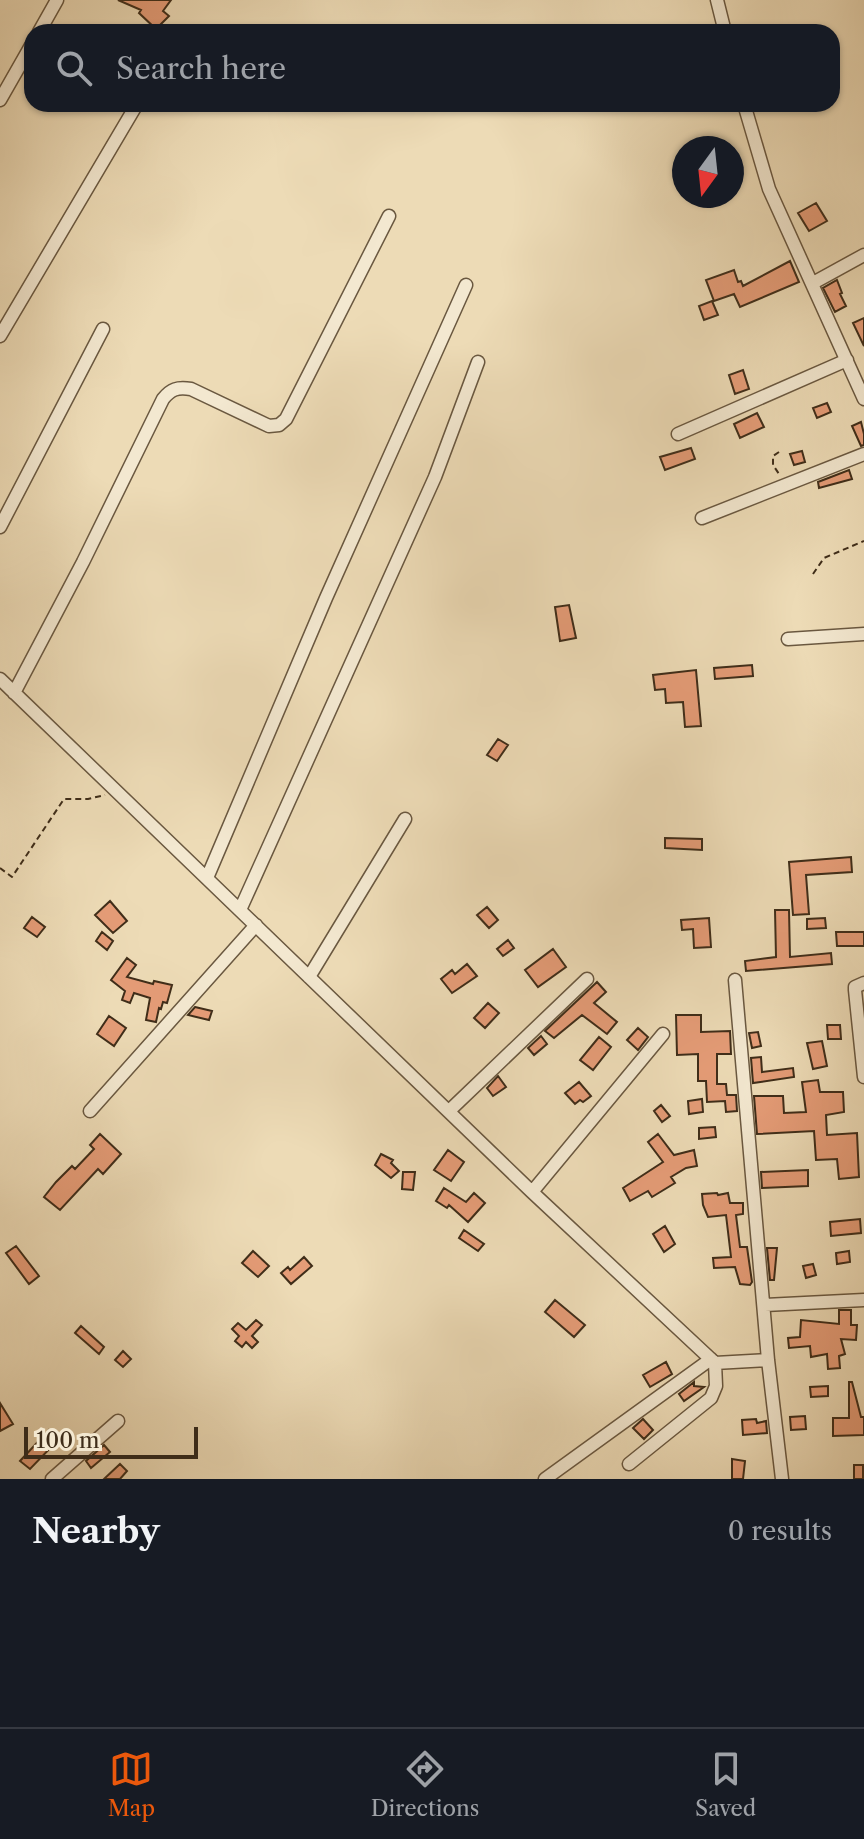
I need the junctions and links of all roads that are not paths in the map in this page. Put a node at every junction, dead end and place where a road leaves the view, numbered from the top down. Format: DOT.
graph roads {
  1 [pos="57,0"];
  2 [pos="717,0"];
  3 [pos="44,24"];
  4 [pos="723,24"];
  5 [pos="24,58"];
  6 [pos="0,100"];
  7 [pos="132,112"];
  8 [pos="746,112"];
  9 [pos="389,216"];
  10 [pos="864,255"];
  11 [pos="813,283"];
  12 [pos="466,285"];
  13 [pos="103,329"];
  14 [pos="0,336"];
  15 [pos="847,360"];
  16 [pos="478,362"];
  17 [pos="863,395"];
  18 [pos="678,434"];
  19 [pos="864,454"];
  20 [pos="702,518"];
  21 [pos="0,527"];
  22 [pos="864,634"];
  23 [pos="788,639"];
  24 [pos="0,679"];
  25 [pos="14,693"];
  26 [pos="405,819"];
  27 [pos="207,878"];
  28 [pos="240,910"];
  29 [pos="256,925"];
  30 [pos="309,977"];
  31 [pos="587,979"];
  32 [pos="735,980"];
  33 [pos="864,983"];
  34 [pos="663,1034"];
  35 [pos="864,1077"];
  36 [pos="90,1111"];
  37 [pos="449,1111"];
  38 [pos="532,1192"];
  39 [pos="864,1300"];
  40 [pos="765,1305"];
  41 [pos="768,1360"];
  42 [pos="713,1361"];
  43 [pos="118,1421"];
  44 [pos="629,1464"];
  45 [pos="52,1479"];
  46 [pos="545,1479"];
  47 [pos="782,1479"];
  1 -- 3 [label="street"];
  2 -- 4 [label="street"];
  5 -- 6 [label="street"];
  7 -- 14 [label="street"];
  8 -- 11 [label="street"];
  9 -- 25 [label="street"];
  10 -- 11 [label="street"];
  11 -- 15 [label="street"];
  12 -- 27 [label="street"];
  13 -- 21 [label="street"];
  15 -- 17 [label="street"];
  15 -- 18 [label="street"];
  16 -- 28 [label="street"];
  19 -- 20 [label="street"];
  22 -- 23 [label="street"];
  24 -- 25 [label="street"];
  25 -- 27 [label="street"];
  26 -- 30 [label="street"];
  27 -- 28 [label="street"];
  28 -- 29 [label="street"];
  29 -- 30 [label="street"];
  29 -- 36 [label="street"];
  30 -- 37 [label="street"];
  31 -- 37 [label="street"];
  32 -- 40 [label="street"];
  33 -- 35 [label="street"];
  34 -- 38 [label="street"];
  37 -- 38 [label="street"];
  38 -- 42 [label="street"];
  39 -- 40 [label="street"];
  40 -- 41 [label="street"];
  41 -- 42 [label="street"];
  41 -- 47 [label="street"];
  42 -- 44 [label="street"];
  42 -- 46 [label="street"];
  43 -- 45 [label="street"];
}
